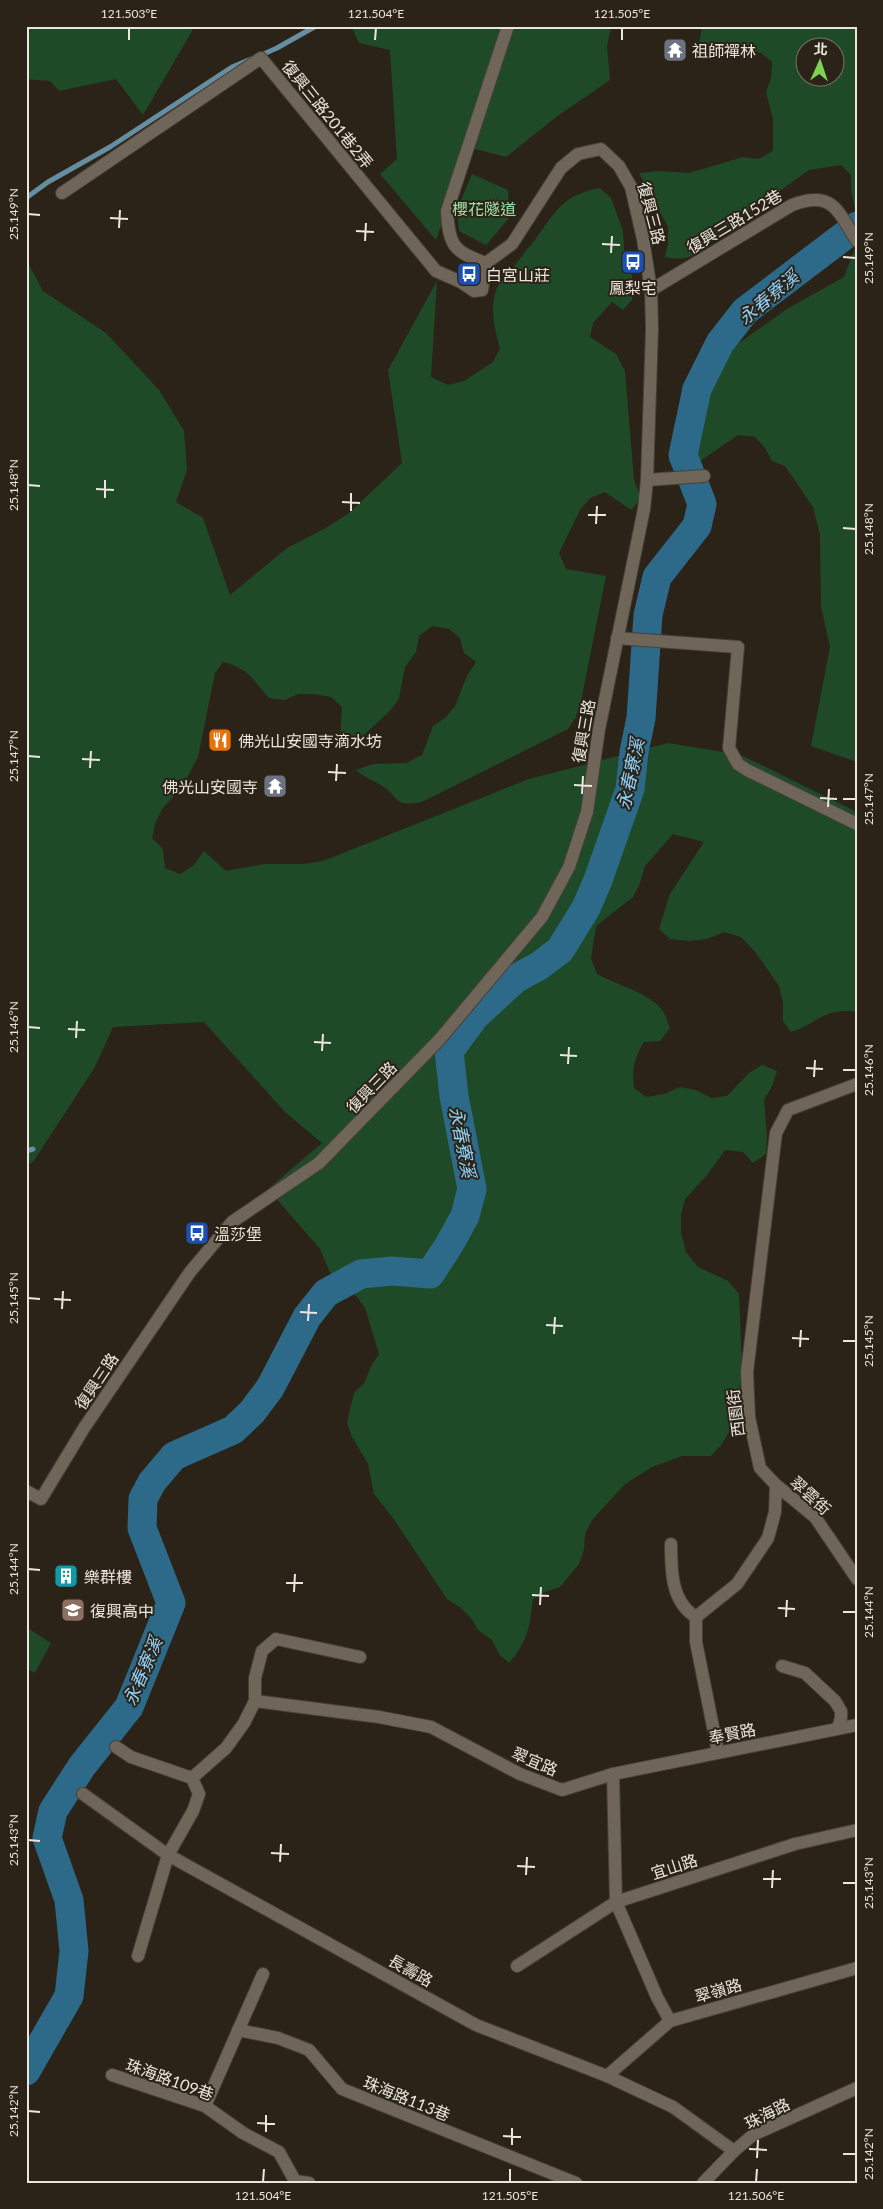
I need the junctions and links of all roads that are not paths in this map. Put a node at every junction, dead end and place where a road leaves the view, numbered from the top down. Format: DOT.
graph roads {
  1 [pos="508,26"];
  2 [pos="62,194"];
  3 [pos="857,241"];
  4 [pos="486,263"];
  5 [pos="651,290"];
  6 [pos="704,476"];
  7 [pos="647,480"];
  8 [pos="617,638"];
  9 [pos="857,824"];
  10 [pos="857,1084"];
  11 [pos="776,1486"];
  12 [pos="26,1491"];
  13 [pos="670,1544"];
  14 [pos="841,1555"];
  15 [pos="857,1560"];
  16 [pos="857,1579"];
  17 [pos="696,1617"];
  18 [pos="360,1657"];
  19 [pos="782,1666"];
  20 [pos="255,1701"];
  21 [pos="857,1725"];
  22 [pos="838,1728"];
  23 [pos="116,1747"];
  24 [pos="718,1752"];
  25 [pos="613,1774"];
  26 [pos="192,1778"];
  27 [pos="83,1794"];
  28 [pos="857,1830"];
  29 [pos="168,1855"];
  30 [pos="616,1902"];
  31 [pos="138,1956"];
  32 [pos="517,1966"];
  33 [pos="857,1968"];
  34 [pos="264,1974"];
  35 [pos="670,2021"];
  36 [pos="238,2030"];
  37 [pos="112,2075"];
  38 [pos="607,2076"];
  39 [pos="857,2088"];
  40 [pos="205,2106"];
  41 [pos="734,2151"];
  42 [pos="295,2182"];
  43 [pos="309,2183"];
  44 [pos="576,2183"];
  45 [pos="703,2183"];
  1 -- 4 [label="street"];
  2 -- 4 [label="street, 復興三路201巷2弄"];
  3 -- 5 [label="street, 復興三路152巷"];
  4 -- 5 [label="street, 復興三路"];
  5 -- 7 [label="street, 復興三路"];
  6 -- 7 [label="street"];
  7 -- 8 [label="street, 復興三路"];
  8 -- 9 [label="street"];
  8 -- 12 [label="street, 復興三路"];
  10 -- 11 [label="street, 西園街"];
  11 -- 14 [label="street, 翠雲街"];
  11 -- 17 [label="street"];
  13 -- 17 [label="street"];
  14 -- 15 [label="street"];
  14 -- 16 [label="street, 翠雲街"];
  17 -- 24 [label="street"];
  18 -- 20 [label="street"];
  19 -- 22 [label="street"];
  20 -- 25 [label="street, 翠宜路"];
  20 -- 26 [label="street"];
  21 -- 22 [label="street, 奉賢路"];
  22 -- 24 [label="street, 奉賢路"];
  23 -- 26 [label="street"];
  24 -- 25 [label="street, 奉賢路"];
  25 -- 30 [label="street"];
  26 -- 29 [label="street"];
  27 -- 29 [label="street, 長壽路"];
  28 -- 30 [label="street, 宜山路"];
  29 -- 31 [label="street"];
  29 -- 38 [label="street, 長壽路"];
  30 -- 32 [label="street, 宜山路"];
  30 -- 35 [label="street"];
  33 -- 35 [label="street, 翠嶺路"];
  34 -- 36 [label="street"];
  35 -- 38 [label="street, 翠嶺路"];
  36 -- 40 [label="street"];
  36 -- 44 [label="street, 珠海路113巷"];
  37 -- 40 [label="street, 珠海路109巷"];
  38 -- 41 [label="street, 長壽路"];
  39 -- 41 [label="street, 珠海路"];
  40 -- 42 [label="street, 珠海路109巷"];
  41 -- 45 [label="street, 珠海路"];
  42 -- 43 [label="street, 珠海路109巷"];
}
